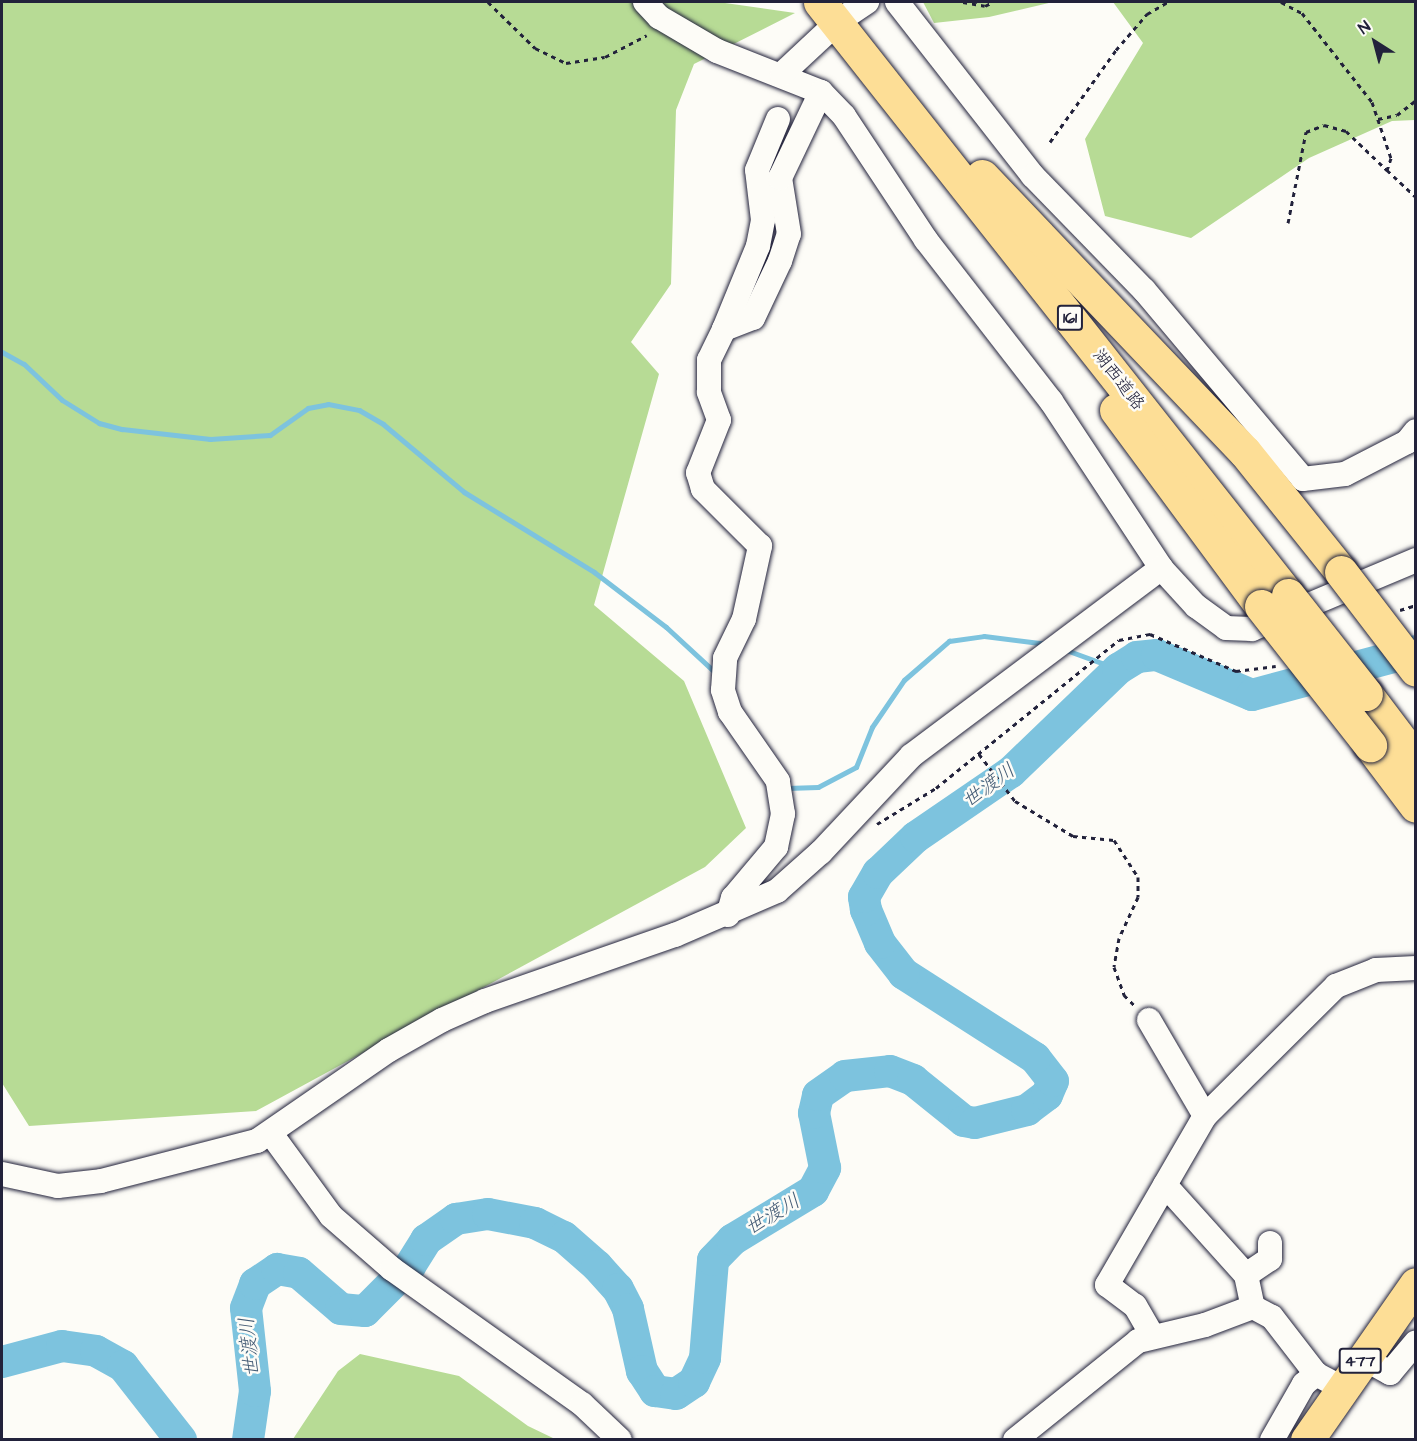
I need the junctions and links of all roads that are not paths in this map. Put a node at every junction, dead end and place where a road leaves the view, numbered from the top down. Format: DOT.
graph roads {
  1 [pos="645,2"];
  2 [pos="897,2"];
  3 [pos="842,18"];
  4 [pos="782,74"];
  5 [pos="821,92"];
  6 [pos="778,119"];
  7 [pos="724,329"];
  8 [pos="1416,431"];
  9 [pos="1416,560"];
  10 [pos="1161,568"];
  11 [pos="1275,601"];
  12 [pos="1416,670"];
  13 [pos="1416,760"];
  14 [pos="1416,806"];
  15 [pos="728,915"];
  16 [pos="1416,968"];
  17 [pos="1149,1020"];
  18 [pos="1205,1116"];
  19 [pos="272,1135"];
  20 [pos="2,1174"];
  21 [pos="1165,1185"];
  22 [pos="1269,1243"];
  23 [pos="1246,1275"];
  24 [pos="1416,1284"];
  25 [pos="1253,1307"];
  26 [pos="1152,1335"];
  27 [pos="1416,1342"];
  28 [pos="1363,1358"];
  29 [pos="1328,1382"];
  30 [pos="620,1440"];
  31 [pos="1015,1440"];
  32 [pos="1272,1440"];
  33 [pos="1307,1440"];
  1 -- 4 [label="street"];
  2 -- 8 [label="street"];
  3 -- 4 [label="street"];
  3 -- 11 [label="highway, 湖西道路 / 161"];
  3 -- 12 [label="highway, bridge"];
  4 -- 5 [label="street"];
  5 -- 7 [label="street"];
  5 -- 10 [label="street"];
  6 -- 7 [label="street"];
  7 -- 15 [label="street"];
  9 -- 10 [label="street"];
  10 -- 15 [label="street"];
  11 -- 13 [label="highway, bridge"];
  11 -- 14 [label="highway, bridge"];
  15 -- 19 [label="street"];
  16 -- 18 [label="street"];
  17 -- 18 [label="street"];
  18 -- 21 [label="street"];
  19 -- 20 [label="street"];
  19 -- 30 [label="street"];
  21 -- 23 [label="street"];
  21 -- 26 [label="street"];
  22 -- 23 [label="street"];
  23 -- 25 [label="street"];
  24 -- 28 [label="highway, 477"];
  25 -- 26 [label="street"];
  25 -- 29 [label="street"];
  26 -- 31 [label="street"];
  27 -- 28 [label="street"];
  28 -- 29 [label="highway, 477"];
  29 -- 32 [label="street"];
  29 -- 33 [label="highway, 477"];
}
